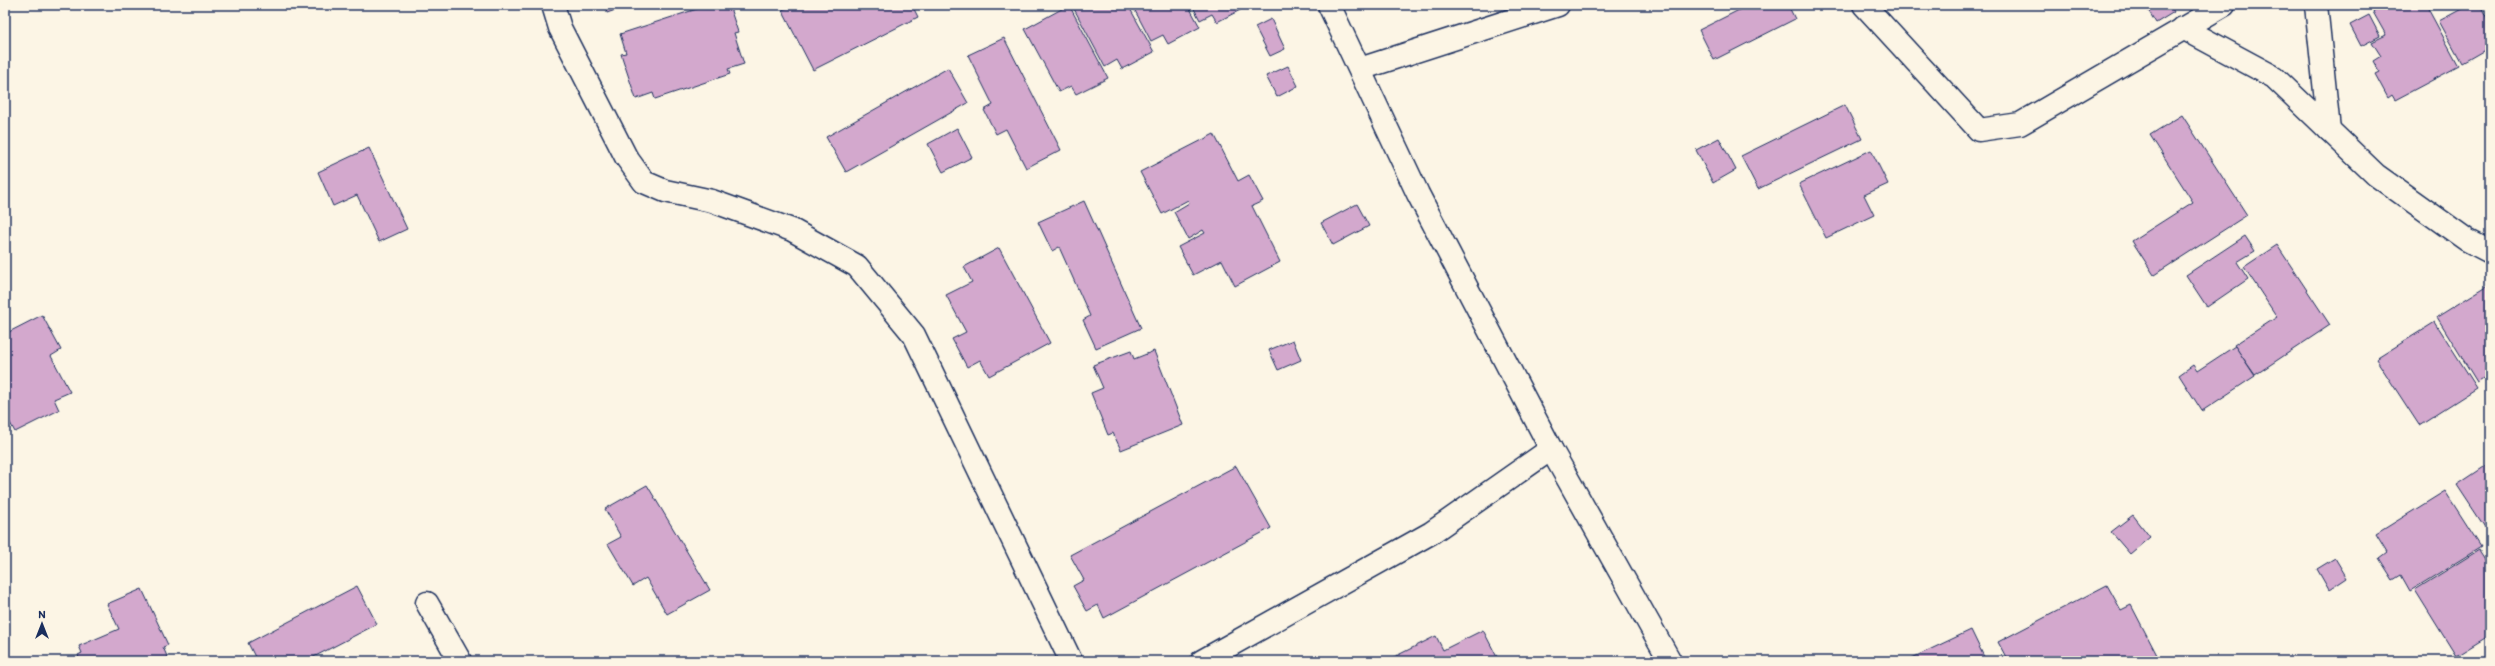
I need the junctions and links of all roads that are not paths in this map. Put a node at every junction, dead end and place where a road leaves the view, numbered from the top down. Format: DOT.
graph roads {
  1 [pos="553,5"];
  2 [pos="1329,5"];
  3 [pos="1558,5"];
  4 [pos="1864,5"];
  5 [pos="2224,5"];
  6 [pos="2316,5"];
  7 [pos="2184,28"];
  8 [pos="1360,69"];
  9 [pos="2329,130"];
  10 [pos="2490,252"];
  11 [pos="1551,449"];
  12 [pos="427,603"];
  13 [pos="460,661"];
  14 [pos="1071,661"];
  15 [pos="1202,661"];
  16 [pos="1670,661"];
  1 -- 14 [label="street"];
  2 -- 8 [label="street"];
  3 -- 8 [label="street"];
  4 -- 7 [label="street"];
  5 -- 7 [label="street"];
  6 -- 9 [label="street"];
  7 -- 9 [label="street"];
  8 -- 11 [label="street"];
  9 -- 10 [label="street"];
  11 -- 15 [label="street"];
  11 -- 16 [label="street"];
  12 -- 13 [label="street"];
}
